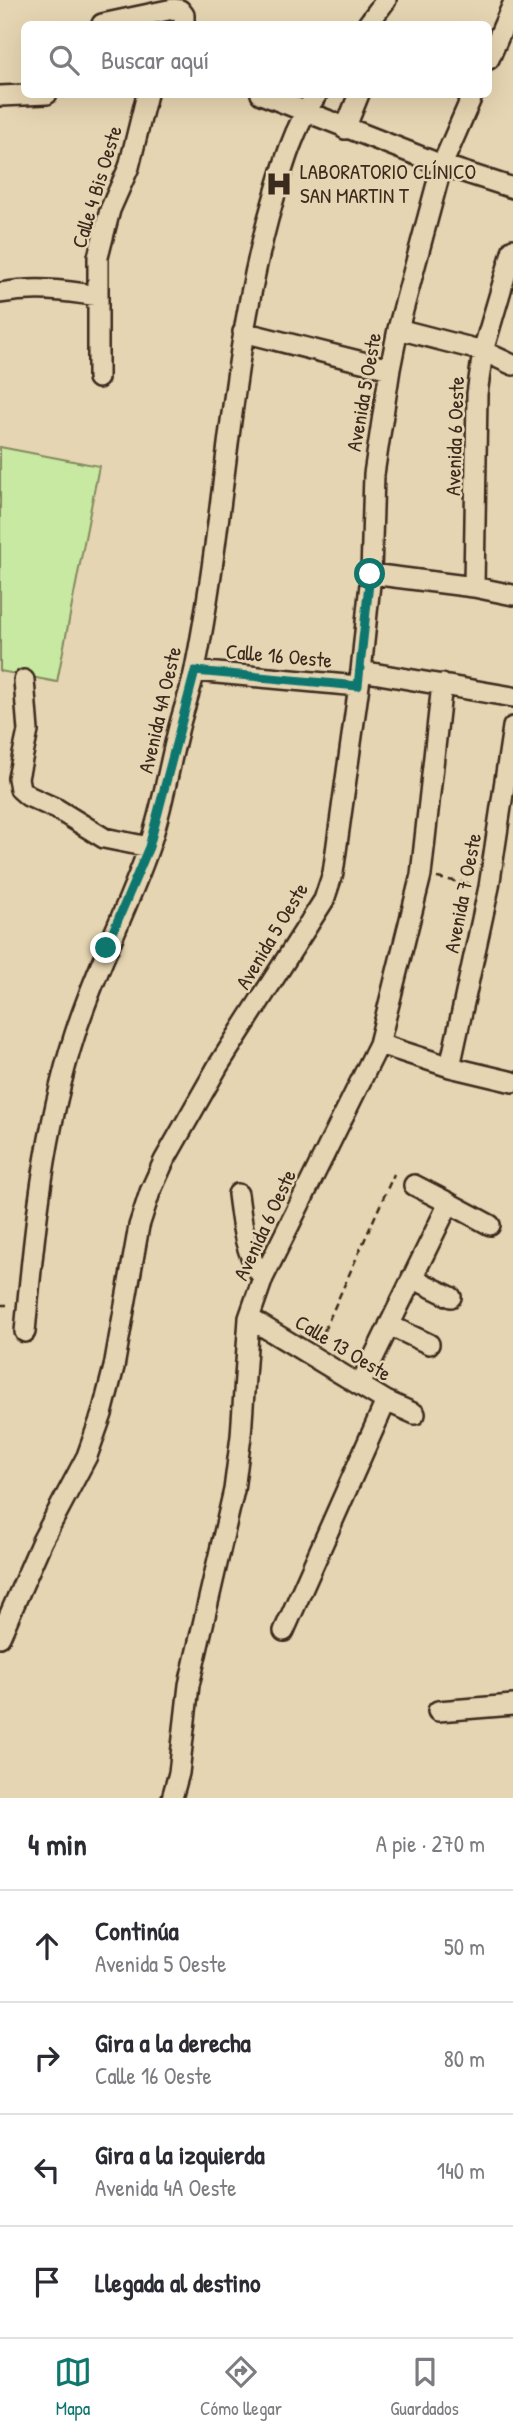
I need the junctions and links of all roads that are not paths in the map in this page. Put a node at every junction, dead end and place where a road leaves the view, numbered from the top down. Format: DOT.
graph roads {
  1 [pos="386,0"];
  2 [pos="513,4"];
  3 [pos="116,21"];
  4 [pos="184,21"];
  5 [pos="370,21"];
  6 [pos="492,50"];
  7 [pos="21,95"];
  8 [pos="0,96"];
  9 [pos="146,98"];
  10 [pos="271,98"];
  11 [pos="314,98"];
  12 [pos="357,98"];
  13 [pos="471,98"];
  14 [pos="304,112"];
  15 [pos="345,129"];
  16 [pos="442,165"];
  17 [pos="513,188"];
  18 [pos="513,250"];
  19 [pos="0,293"];
  20 [pos="97,296"];
  21 [pos="398,329"];
  22 [pos="243,332"];
  23 [pos="484,351"];
  24 [pos="513,365"];
  25 [pos="390,369"];
  26 [pos="97,378"];
  27 [pos="370,574"];
  28 [pos="474,587"];
  29 [pos="513,595"];
  30 [pos="195,671"];
  31 [pos="359,678"];
  32 [pos="23,680"];
  33 [pos="442,684"];
  34 [pos="513,697"];
  35 [pos="513,727"];
  36 [pos="149,847"];
  37 [pos="379,1044"];
  38 [pos="450,1067"];
  39 [pos="513,1082"];
  40 [pos="414,1185"];
  41 [pos="238,1194"];
  42 [pos="449,1203"];
  43 [pos="490,1225"];
  44 [pos="263,1278"];
  45 [pos="412,1278"];
  46 [pos="451,1297"];
  47 [pos="249,1318"];
  48 [pos="389,1325"];
  49 [pos="25,1332"];
  50 [pos="429,1344"];
  51 [pos="360,1385"];
  52 [pos="386,1401"];
  53 [pos="415,1414"];
  54 [pos="284,1631"];
  55 [pos="0,1637"];
  56 [pos="513,1705"];
  57 [pos="438,1711"];
  58 [pos="172,1798"];
  1 -- 5 [label="street"];
  2 -- 6 [label="street"];
  3 -- 4 [label="street"];
  7 -- 8 [label="street"];
  9 -- 20 [label="street, Calle 4 Bis Oeste"];
  10 -- 14 [label="street"];
  11 -- 14 [label="street, Avenida 4A Oeste"];
  12 -- 15 [label="street"];
  13 -- 16 [label="street, Avenida 5 Oeste"];
  14 -- 15 [label="street"];
  14 -- 22 [label="street, Avenida 4A Oeste"];
  15 -- 16 [label="street"];
  16 -- 17 [label="street"];
  16 -- 21 [label="street, Avenida 5 Oeste"];
  18 -- 23 [label="street, Avenida 6 Oeste"];
  19 -- 20 [label="street"];
  20 -- 26 [label="street, Calle 4 Bis Oeste"];
  21 -- 23 [label="street"];
  21 -- 25 [label="street, Avenida 5 Oeste"];
  22 -- 25 [label="street"];
  22 -- 30 [label="street, Avenida 4A Oeste"];
  23 -- 24 [label="street"];
  23 -- 28 [label="street, Avenida 6 Oeste"];
  25 -- 27 [label="street, Avenida 5 Oeste"];
  27 -- 28 [label="street"];
  27 -- 31 [label="street, Avenida 5 Oeste"];
  28 -- 29 [label="street"];
  30 -- 31 [label="street, Calle 16 Oeste"];
  30 -- 36 [label="street, Avenida 4A Oeste"];
  31 -- 33 [label="street, Calle 16 Oeste"];
  31 -- 55 [label="street, Avenida 5 Oeste"];
  32 -- 36 [label="street"];
  33 -- 34 [label="street, Calle 16 Oeste"];
  33 -- 37 [label="street, Avenida 6 Oeste"];
  35 -- 38 [label="street, Avenida 7 Oeste"];
  36 -- 49 [label="street, Avenida 4A Oeste"];
  37 -- 38 [label="street"];
  37 -- 44 [label="street, Avenida 6 Oeste"];
  38 -- 39 [label="street"];
  40 -- 42 [label="street"];
  41 -- 44 [label="street"];
  42 -- 43 [label="street"];
  42 -- 45 [label="street"];
  44 -- 47 [label="street, Avenida 6 Oeste"];
  45 -- 46 [label="street"];
  45 -- 48 [label="street"];
  47 -- 51 [label="street, Calle 13 Oeste"];
  47 -- 58 [label="street, Avenida 6 Oeste"];
  48 -- 50 [label="street"];
  48 -- 51 [label="street"];
  51 -- 52 [label="street, Calle 13 Oeste"];
  52 -- 53 [label="street, Calle 13 Oeste"];
  52 -- 54 [label="street"];
  56 -- 57 [label="street"];
}
